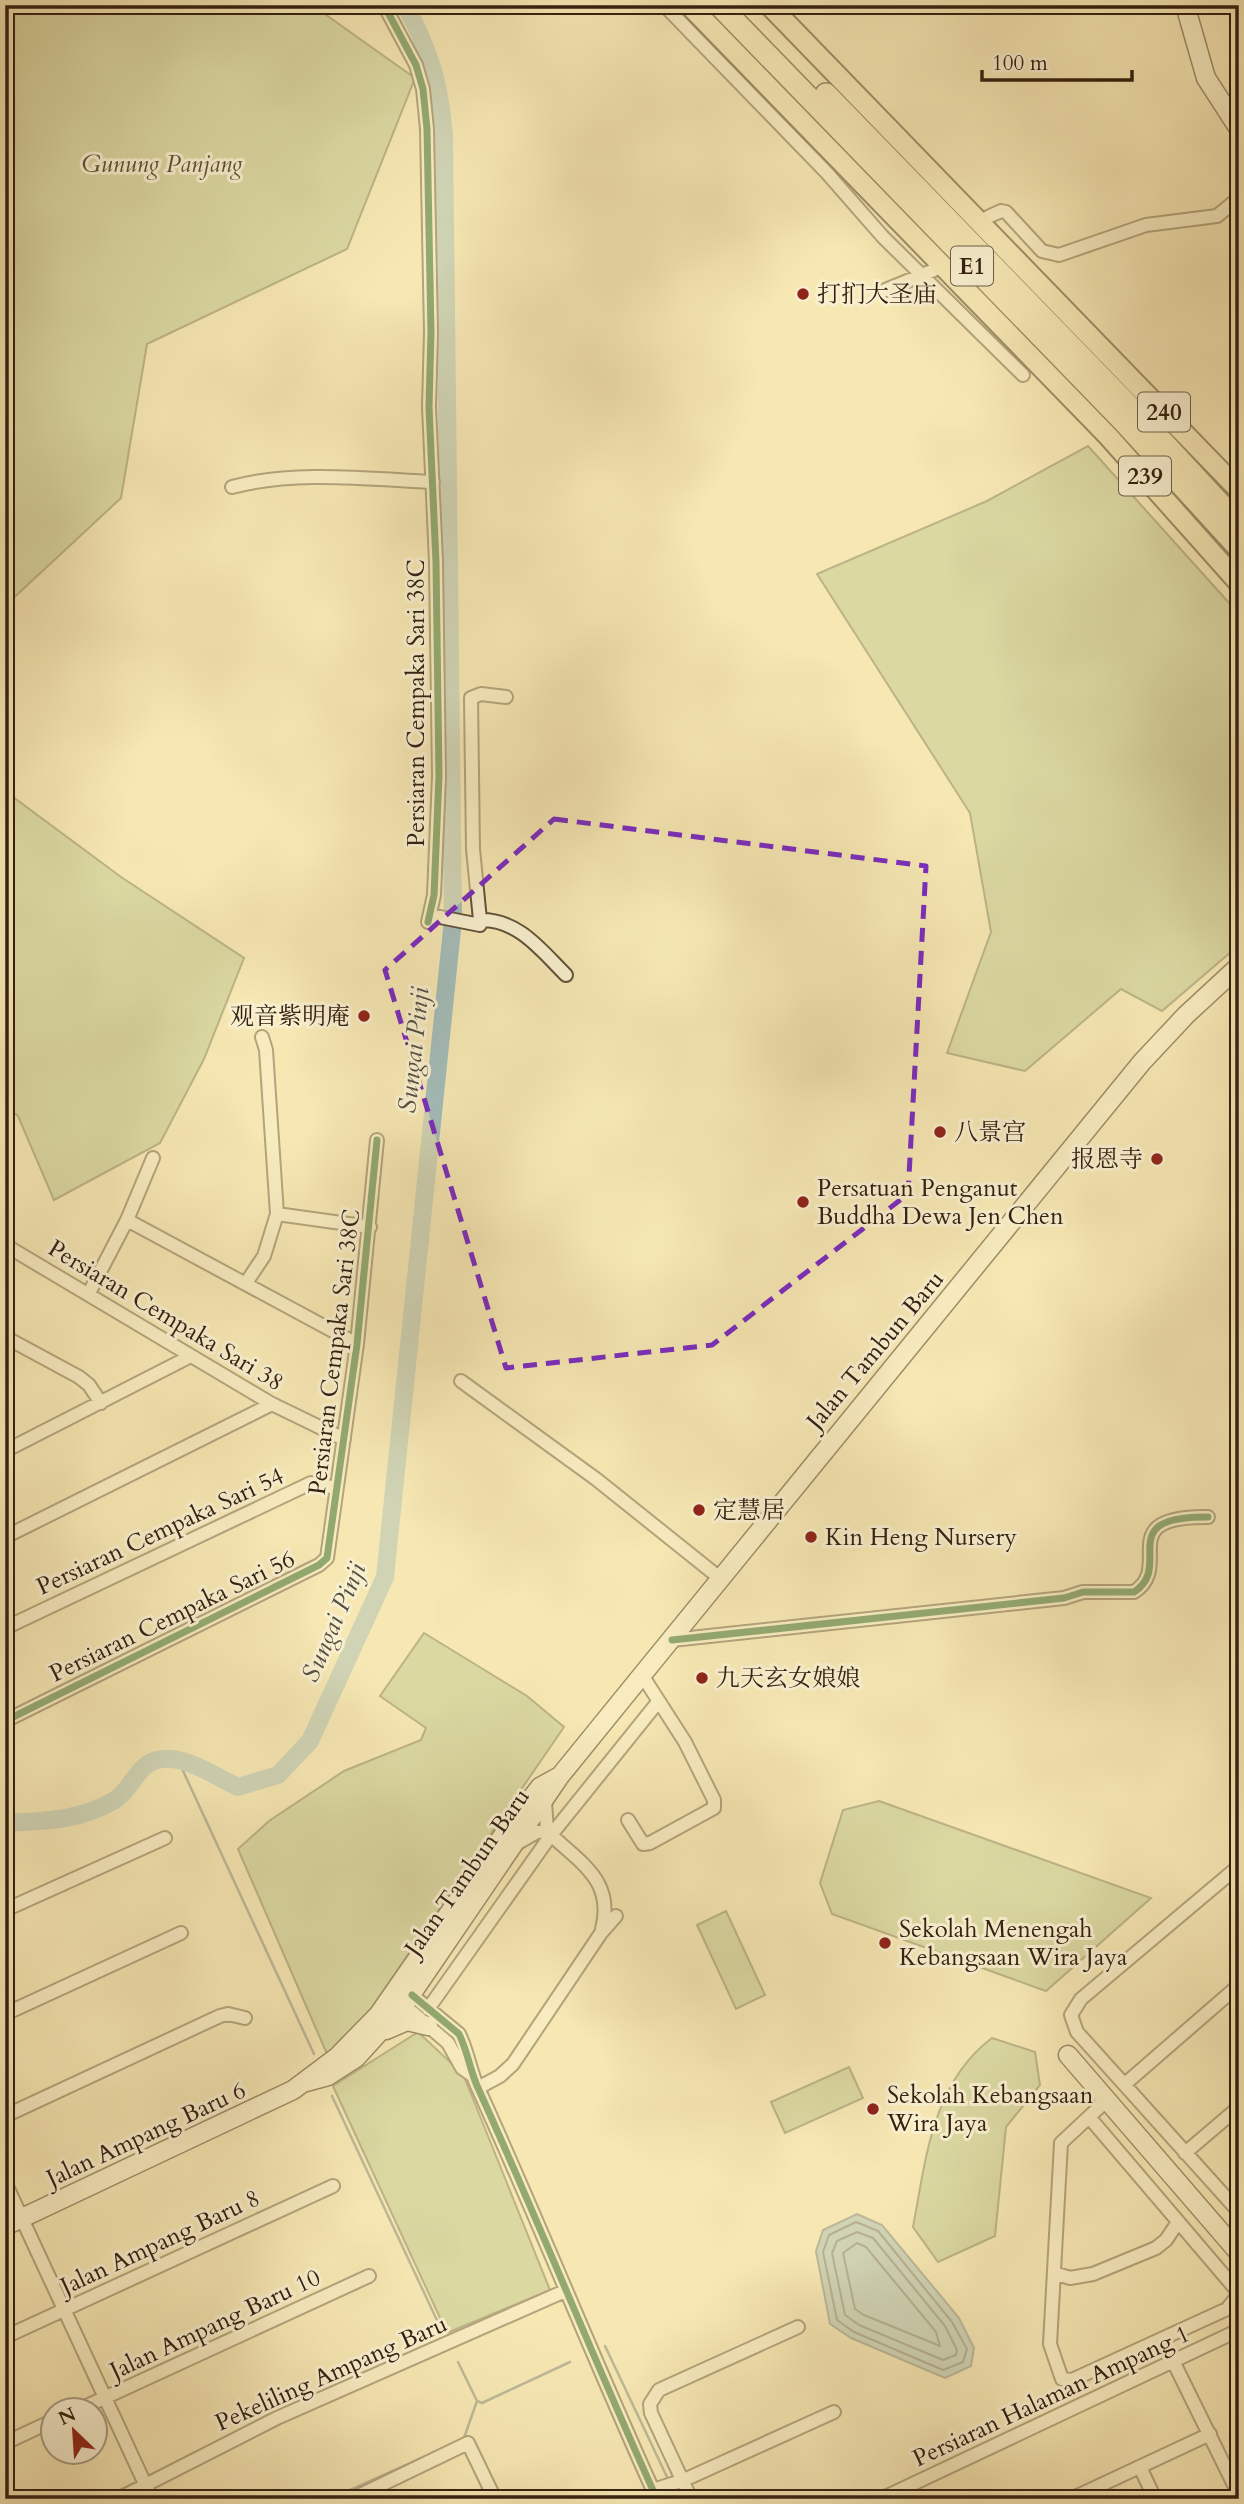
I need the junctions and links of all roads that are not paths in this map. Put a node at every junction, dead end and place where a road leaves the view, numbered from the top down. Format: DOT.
graph roads {
  1 [pos="384,5"];
  2 [pos="664,5"];
  3 [pos="689,5"];
  4 [pos="719,5"];
  5 [pos="739,5"];
  6 [pos="769,5"];
  7 [pos="1185,5"];
  8 [pos="1239,129"];
  9 [pos="1239,198"];
  10 [pos="988,217"];
  11 [pos="934,270"];
  12 [pos="922,276"];
  13 [pos="883,291"];
  14 [pos="1023,375"];
  15 [pos="433,482"];
  16 [pos="232,486"];
  17 [pos="1239,490"];
  18 [pos="1239,524"];
  19 [pos="1239,548"];
  20 [pos="1239,583"];
  21 [pos="506,697"];
  22 [pos="473,922"];
  23 [pos="1239,965"];
  24 [pos="566,975"];
  25 [pos="262,1037"];
  26 [pos="377,1140"];
  27 [pos="153,1158"];
  28 [pos="277,1214"];
  29 [pos="127,1220"];
  30 [pos="370,1227"];
  31 [pos="5,1245"];
  32 [pos="246,1283"];
  33 [pos="89,1293"];
  34 [pos="5,1336"];
  35 [pos="357,1344"];
  36 [pos="191,1356"];
  37 [pos="461,1381"];
  38 [pos="101,1403"];
  39 [pos="272,1404"];
  40 [pos="5,1436"];
  41 [pos="344,1439"];
  42 [pos="8,1450"];
  43 [pos="335,1488"];
  44 [pos="1208,1517"];
  45 [pos="5,1537"];
  46 [pos="319,1565"];
  47 [pos="720,1579"];
  48 [pos="5,1628"];
  49 [pos="672,1640"];
  50 [pos="642,1675"];
  51 [pos="657,1702"];
  52 [pos="5,1721"];
  53 [pos="560,1776"];
  54 [pos="545,1802"];
  55 [pos="628,1820"];
  56 [pos="549,1833"];
  57 [pos="165,1838"];
  58 [pos="513,1846"];
  59 [pos="1239,1866"];
  60 [pos="5,1910"];
  61 [pos="616,1916"];
  62 [pos="181,1933"];
  63 [pos="601,1933"];
  64 [pos="425,1951"];
  65 [pos="1239,1985"];
  66 [pos="407,1999"];
  67 [pos="5,2014"];
  68 [pos="428,2017"];
  69 [pos="245,2018"];
  70 [pos="375,2038"];
  71 [pos="1068,2055"];
  72 [pos="337,2057"];
  73 [pos="1109,2065"];
  74 [pos="1091,2081"];
  75 [pos="306,2082"];
  76 [pos="475,2082"];
  77 [pos="1125,2084"];
  78 [pos="1107,2100"];
  79 [pos="1239,2107"];
  80 [pos="5,2116"];
  81 [pos="1089,2117"];
  82 [pos="1185,2153"];
  83 [pos="5,2182"];
  84 [pos="333,2186"];
  85 [pos="1239,2212"];
  86 [pos="1178,2222"];
  87 [pos="13,2223"];
  88 [pos="1239,2253"];
  89 [pos="1054,2273"];
  90 [pos="369,2276"];
  91 [pos="565,2291"];
  92 [pos="1239,2293"];
  93 [pos="65,2309"];
  94 [pos="798,2327"];
  95 [pos="1239,2330"];
  96 [pos="5,2337"];
  97 [pos="1174,2363"];
  98 [pos="107,2396"];
  99 [pos="108,2398"];
  100 [pos="834,2412"];
  101 [pos="38,2428"];
  102 [pos="1210,2434"];
  103 [pos="5,2443"];
  104 [pos="1140,2467"];
  105 [pos="684,2480"];
  106 [pos="145,2483"];
  107 [pos="655,2494"];
  108 [pos="1239,2495"];
  109 [pos="118,2499"];
  110 [pos="152,2499"];
  111 [pos="352,2499"];
  112 [pos="495,2499"];
  113 [pos="691,2499"];
  114 [pos="881,2499"];
  115 [pos="1071,2499"];
  116 [pos="1154,2499"];
  1 -- 15 [label="street, Persiaran Cempaka Sari 38C"];
  2 -- 12 [label="street"];
  3 -- 20 [label="main road, 239"];
  4 -- 19 [label="highway, E1"];
  5 -- 18 [label="highway, E1"];
  6 -- 17 [label="main road, 240"];
  7 -- 8 [label="main road"];
  9 -- 10 [label="street"];
  11 -- 12 [label="street"];
  12 -- 13 [label="street"];
  12 -- 14 [label="street"];
  15 -- 16 [label="street"];
  15 -- 22 [label="street, Persiaran Cempaka Sari 38C"];
  21 -- 22 [label="street"];
  22 -- 24 [label="street"];
  23 -- 47 [label="main road, Jalan Tambun Baru"];
  25 -- 28 [label="street"];
  26 -- 30 [label="street, Persiaran Cempaka Sari 38C"];
  27 -- 29 [label="street"];
  28 -- 30 [label="street, Persiaran Cempaka Sari 38C"];
  28 -- 32 [label="street"];
  29 -- 32 [label="street"];
  29 -- 33 [label="street"];
  30 -- 35 [label="street, Persiaran Cempaka Sari 38C"];
  31 -- 33 [label="street, Persiaran Cempaka Sari 38"];
  32 -- 35 [label="street"];
  33 -- 36 [label="street, Persiaran Cempaka Sari 38"];
  34 -- 38 [label="street"];
  35 -- 41 [label="street, Persiaran Cempaka Sari 38C"];
  36 -- 38 [label="street"];
  36 -- 39 [label="street, Persiaran Cempaka Sari 38"];
  37 -- 47 [label="street"];
  38 -- 42 [label="street"];
  39 -- 41 [label="street, Persiaran Cempaka Sari 38"];
  39 -- 45 [label="street"];
  40 -- 42 [label="street"];
  41 -- 43 [label="street, Persiaran Cempaka Sari 38C"];
  43 -- 46 [label="street, Persiaran Cempaka Sari 38C"];
  43 -- 48 [label="street, Persiaran Cempaka Sari 54"];
  44 -- 49 [label="street"];
  46 -- 52 [label="street, Persiaran Cempaka Sari 56"];
  47 -- 49 [label="main road, Jalan Tambun Baru"];
  49 -- 50 [label="main road, Jalan Tambun Baru"];
  50 -- 51 [label="street"];
  50 -- 53 [label="main road, Jalan Tambun Baru"];
  51 -- 55 [label="street"];
  51 -- 56 [label="street"];
  53 -- 54 [label="main road, Jalan Tambun Baru"];
  53 -- 64 [label="main road, Jalan Tambun Baru"];
  54 -- 56 [label="street"];
  54 -- 58 [label="main road, Jalan Tambun Baru"];
  56 -- 58 [label="street"];
  56 -- 63 [label="street"];
  56 -- 68 [label="street"];
  57 -- 60 [label="street"];
  58 -- 66 [label="main road, Jalan Tambun Baru"];
  59 -- 73 [label="street"];
  61 -- 63 [label="street"];
  62 -- 67 [label="street"];
  63 -- 76 [label="street"];
  64 -- 66 [label="main road"];
  64 -- 72 [label="main road, Jalan Ampang Baru 6"];
  65 -- 77 [label="street"];
  66 -- 68 [label="street"];
  66 -- 70 [label="main road, Jalan Ampang Baru 6"];
  66 -- 72 [label="main road"];
  68 -- 70 [label="main road"];
  68 -- 76 [label="street"];
  69 -- 80 [label="street"];
  70 -- 75 [label="main road, Jalan Ampang Baru 6"];
  71 -- 74 [label="main road"];
  72 -- 75 [label="main road, Jalan Ampang Baru 6"];
  73 -- 74 [label="street"];
  73 -- 77 [label="street"];
  74 -- 78 [label="main road"];
  75 -- 87 [label="main road, Jalan Ampang Baru 6"];
  76 -- 91 [label="street"];
  77 -- 82 [label="street"];
  78 -- 81 [label="street"];
  78 -- 88 [label="main road"];
  79 -- 82 [label="street"];
  81 -- 86 [label="street"];
  81 -- 89 [label="street"];
  82 -- 85 [label="street"];
  83 -- 87 [label="street"];
  84 -- 93 [label="street, Jalan Ampang Baru 8"];
  86 -- 89 [label="street"];
  86 -- 92 [label="street"];
  87 -- 93 [label="street"];
  89 -- 92 [label="street"];
  90 -- 98 [label="street, Jalan Ampang Baru 10"];
  91 -- 106 [label="street, Pekeliling Ampang Baru"];
  91 -- 107 [label="street"];
  93 -- 96 [label="street, Jalan Ampang Baru 8"];
  93 -- 98 [label="street"];
  94 -- 105 [label="street"];
  95 -- 97 [label="street, Persiaran Halaman Ampang 1"];
  97 -- 102 [label="street"];
  97 -- 114 [label="street, Persiaran Halaman Ampang 1"];
  99 -- 106 [label="street"];
  100 -- 105 [label="street"];
  101 -- 103 [label="street"];
  102 -- 104 [label="street"];
  102 -- 108 [label="street"];
  104 -- 115 [label="street"];
  104 -- 116 [label="street"];
  105 -- 107 [label="street"];
  105 -- 113 [label="street"];
  106 -- 109 [label="street, Pekeliling Ampang Baru"];
  106 -- 110 [label="street"];
  111 -- 112 [label="street"];
}
